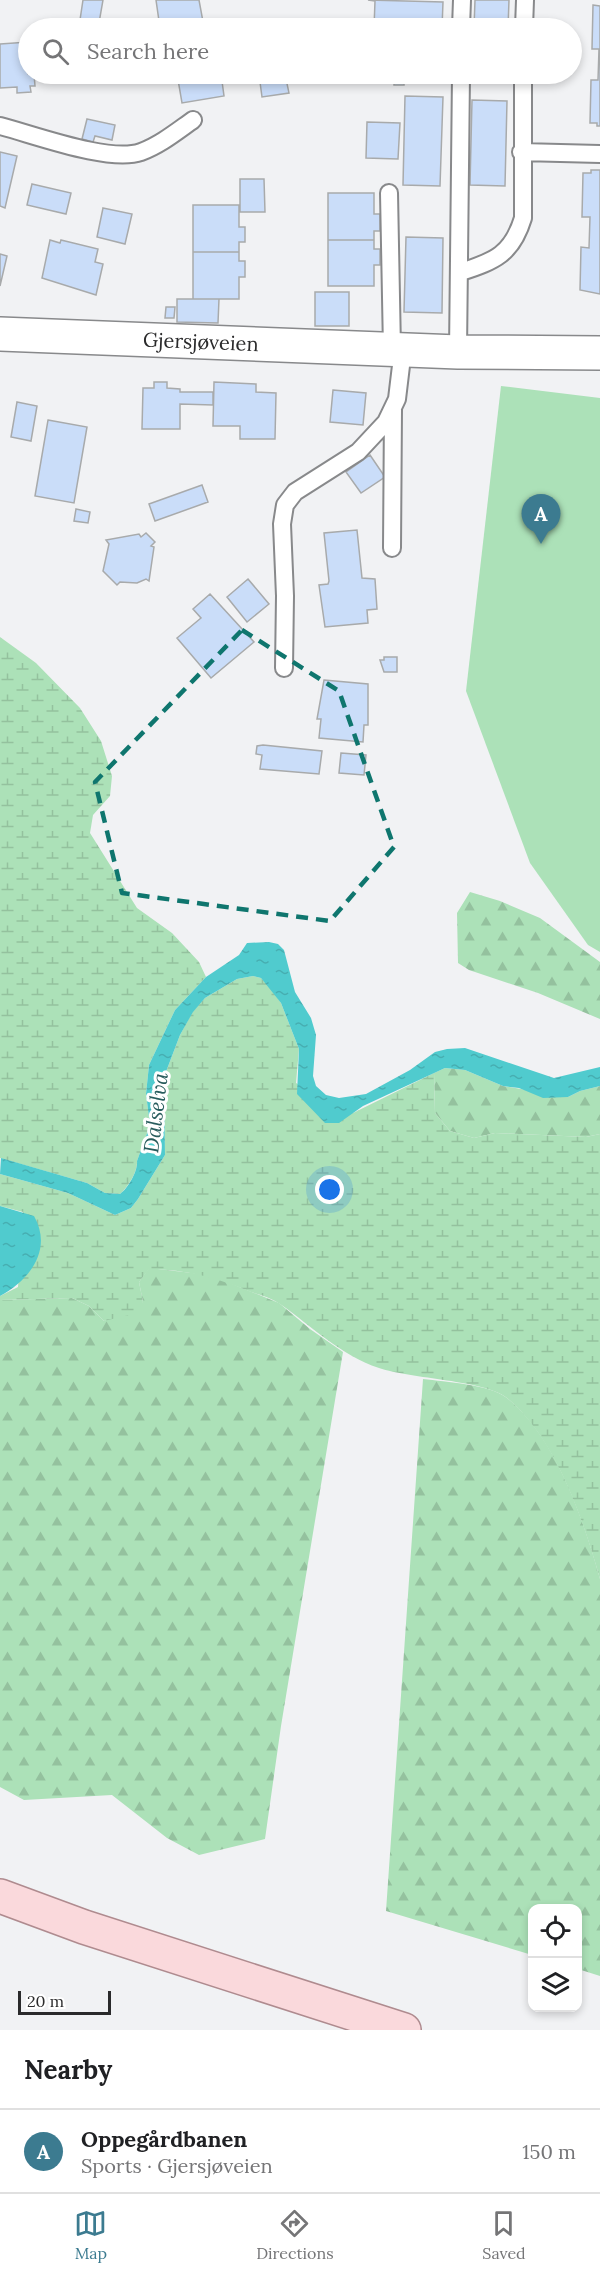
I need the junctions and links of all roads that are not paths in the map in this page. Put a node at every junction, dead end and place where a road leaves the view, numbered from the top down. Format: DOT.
graph roads {
  1 [pos="462,0"];
  2 [pos="525,0"];
  3 [pos="461,18"];
  4 [pos="524,18"];
  5 [pos="461,84"];
  6 [pos="523,84"];
  7 [pos="193,120"];
  8 [pos="0,126"];
  9 [pos="521,152"];
  10 [pos="600,154"];
  11 [pos="389,193"];
  12 [pos="461,272"];
  13 [pos="0,334"];
  14 [pos="397,349"];
  15 [pos="458,352"];
  16 [pos="600,353"];
  17 [pos="393,409"];
  18 [pos="392,548"];
  19 [pos="284,668"];
  20 [pos="0,1896"];
  21 [pos="404,2030"];
  1 -- 3 [label="lane"];
  2 -- 4 [label="lane"];
  5 -- 12 [label="lane"];
  6 -- 9 [label="lane"];
  7 -- 8 [label="lane"];
  9 -- 10 [label="lane"];
  9 -- 12 [label="lane"];
  11 -- 14 [label="lane"];
  12 -- 15 [label="lane"];
  13 -- 14 [label="street, Gjersjøveien"];
  14 -- 15 [label="street, Gjersjøveien"];
  14 -- 17 [label="lane"];
  15 -- 16 [label="street, Gjersjøveien"];
  17 -- 18 [label="lane"];
  17 -- 19 [label="lane"];
  20 -- 21 [label="main road"];
}
